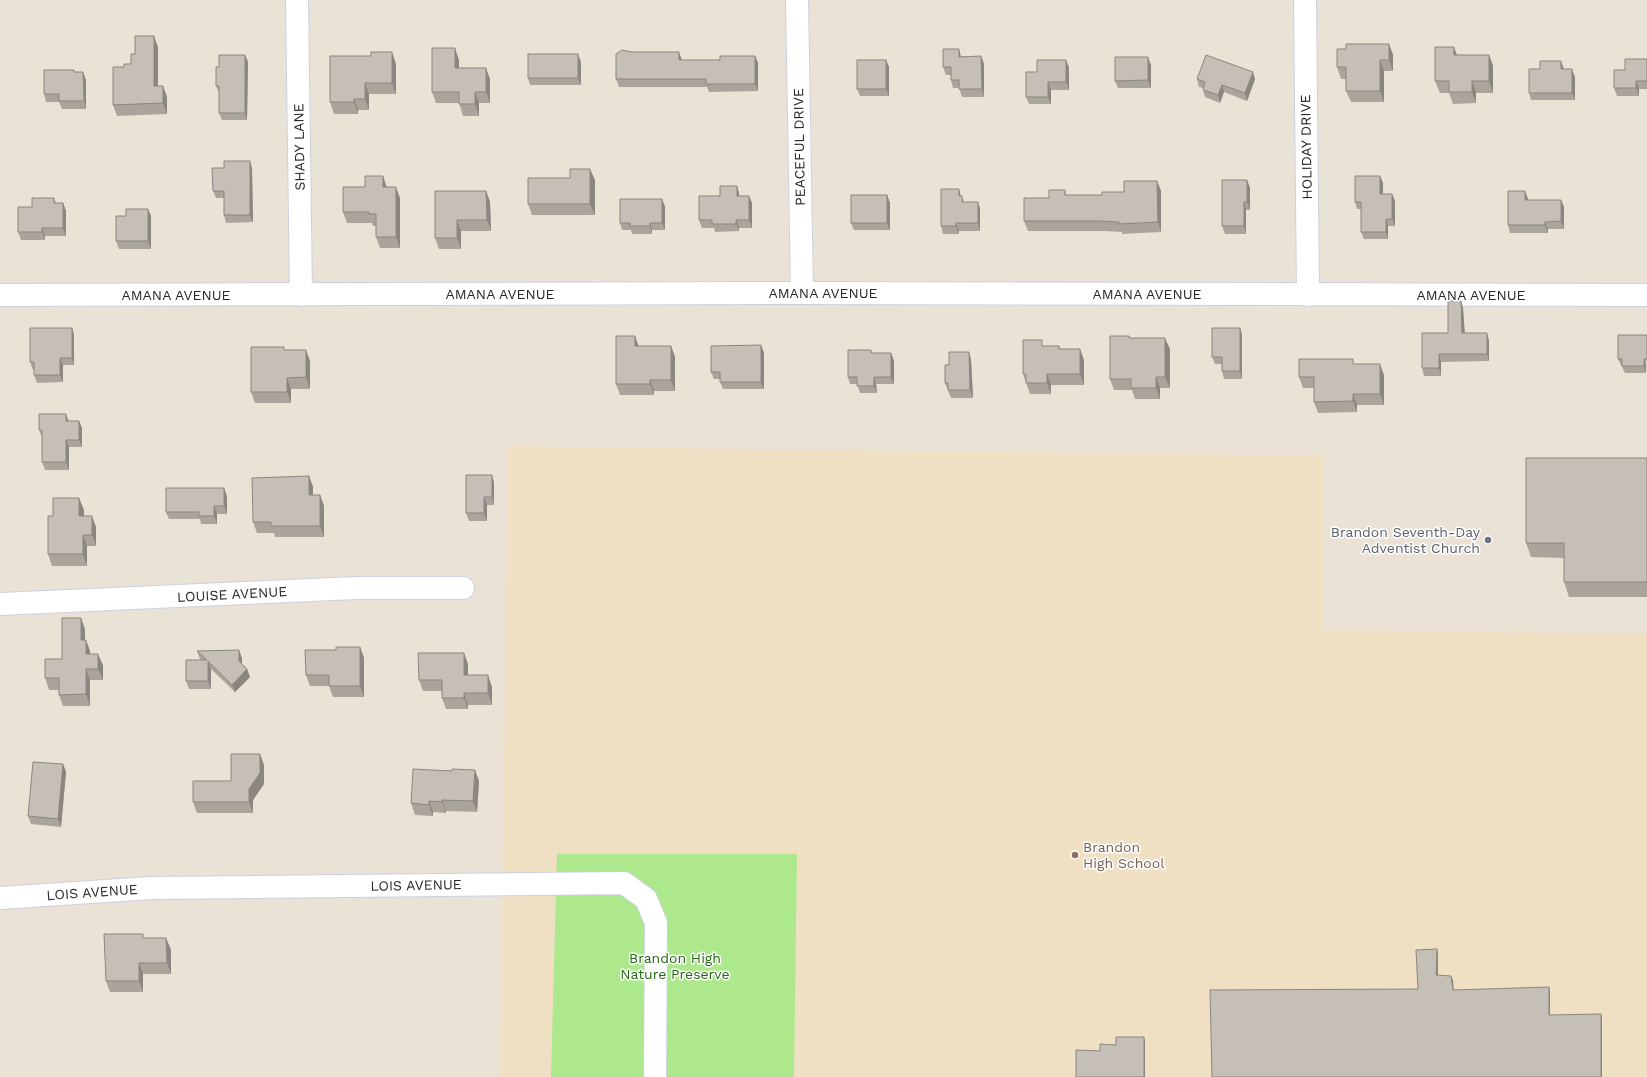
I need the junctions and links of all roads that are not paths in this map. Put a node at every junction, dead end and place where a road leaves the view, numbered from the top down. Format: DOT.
graph roads {
  1 [pos="297,0"];
  2 [pos="797,0"];
  3 [pos="1305,0"];
  4 [pos="802,293"];
  5 [pos="0,295"];
  6 [pos="301,295"];
  7 [pos="1308,295"];
  8 [pos="1647,295"];
  9 [pos="464,588"];
  10 [pos="0,604"];
  11 [pos="0,898"];
  12 [pos="654,1077"];
  1 -- 6 [label="street, SHADY LANE"];
  2 -- 4 [label="street, PEACEFUL DRIVE"];
  3 -- 7 [label="street, HOLIDAY DRIVE"];
  4 -- 6 [label="street, AMANA AVENUE"];
  4 -- 7 [label="street, AMANA AVENUE"];
  5 -- 6 [label="street, AMANA AVENUE"];
  7 -- 8 [label="street, AMANA AVENUE"];
  9 -- 10 [label="street, LOUISE AVENUE"];
  11 -- 12 [label="street, LOIS AVENUE"];
}
